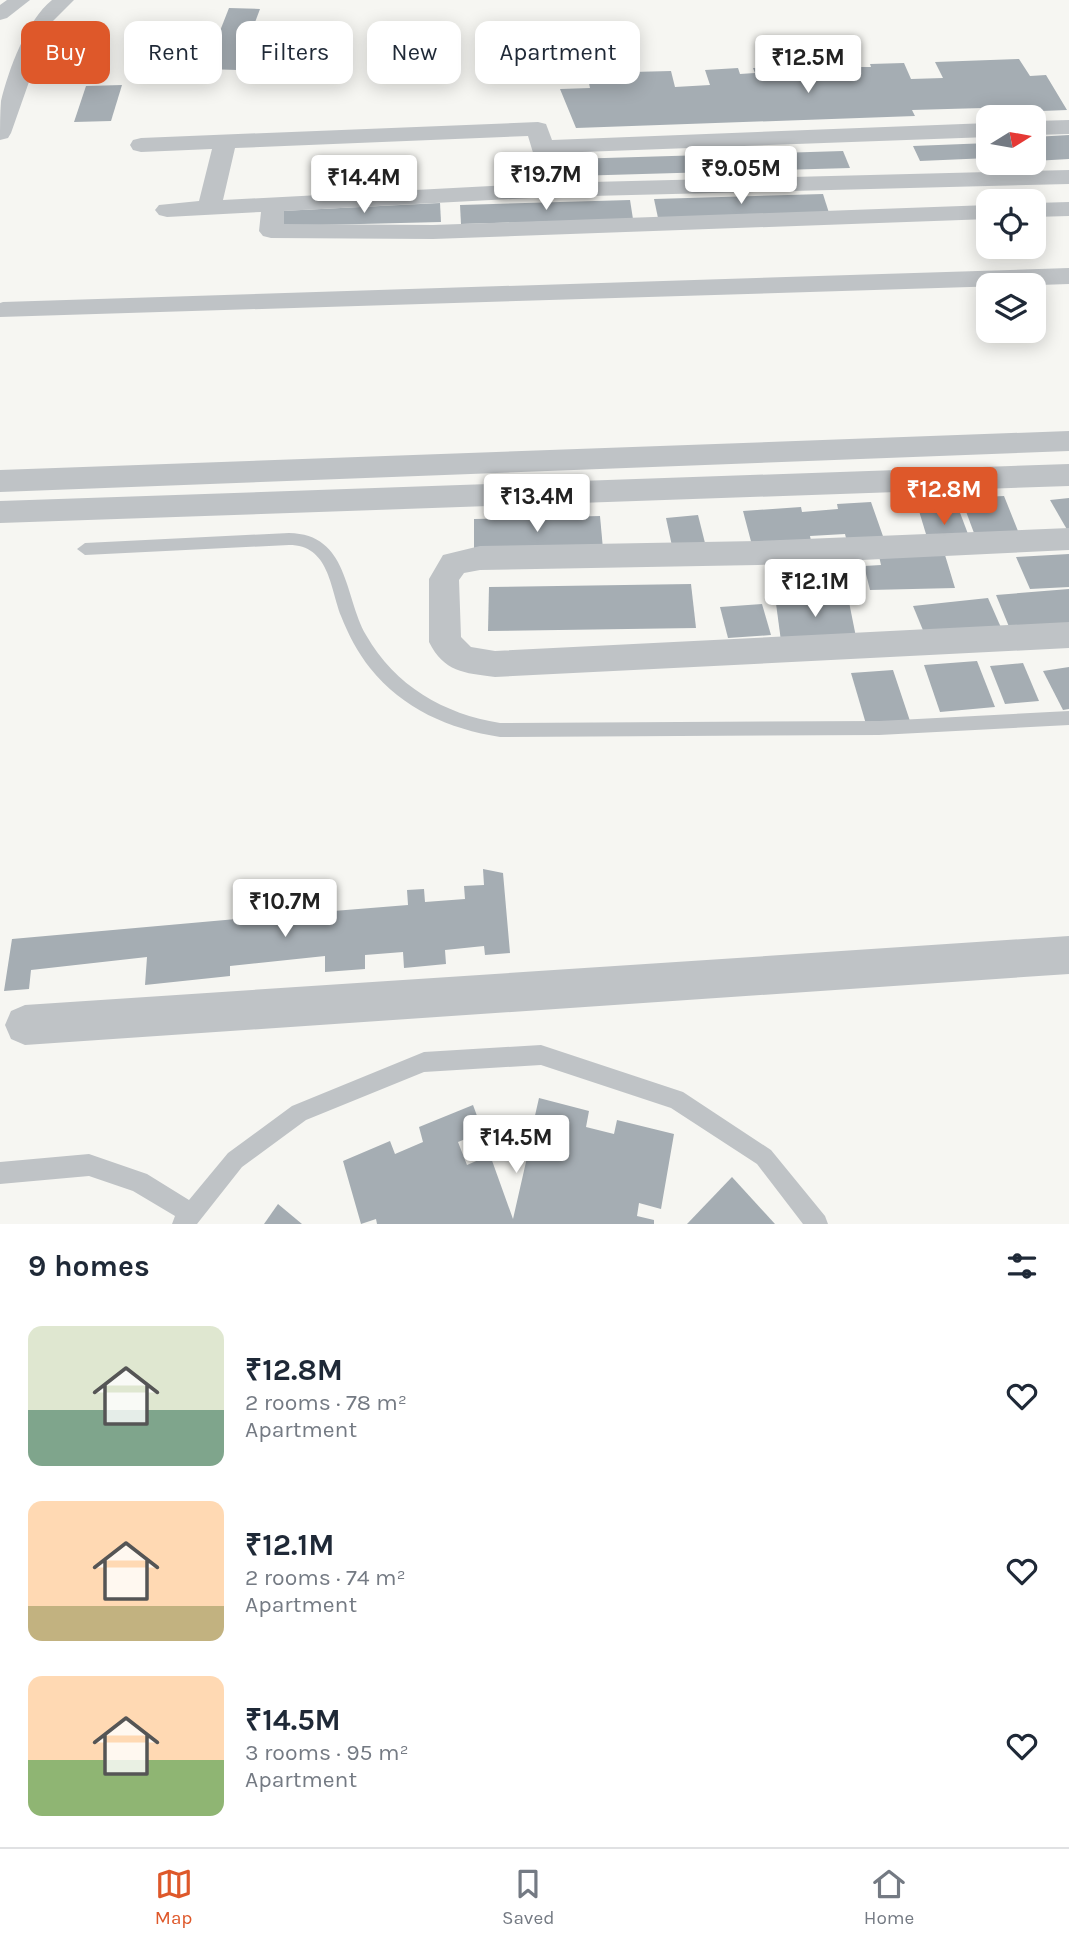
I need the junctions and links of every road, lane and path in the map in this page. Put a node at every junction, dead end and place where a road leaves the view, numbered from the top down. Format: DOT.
graph roads {
  1 [pos="20,0"];
  2 [pos="64,0"];
  3 [pos="0,14"];
  4 [pos="1069,127"];
  5 [pos="1046,128"];
  6 [pos="976,130"];
  7 [pos="0,133"];
  8 [pos="225,142"];
  9 [pos="141,145"];
  10 [pos="542,147"];
  11 [pos="1069,177"];
  12 [pos="550,190"];
  13 [pos="273,205"];
  14 [pos="209,208"];
  15 [pos="1069,209"];
  16 [pos="167,210"];
  17 [pos="1046,210"];
  18 [pos="976,212"];
  19 [pos="1069,276"];
  20 [pos="3,310"];
  21 [pos="1069,441"];
  22 [pos="1069,475"];
  23 [pos="0,481"];
  24 [pos="0,512"];
  25 [pos="1069,539"];
  26 [pos="85,549"];
  27 [pos="1069,635"];
  28 [pos="1069,718"];
  29 [pos="1069,955"];
  30 [pos="26,1025"];
  31 [pos="0,1173"];
  32 [pos="186,1219"];
  33 [pos="817,1224"];
  1 -- 3 [label="street"];
  2 -- 7 [label="street"];
  4 -- 5 [label="street"];
  6 -- 10 [label="street"];
  8 -- 9 [label="street"];
  8 -- 10 [label="street"];
  8 -- 14 [label="street"];
  10 -- 12 [label="street"];
  11 -- 12 [label="street"];
  12 -- 13 [label="street"];
  13 -- 14 [label="street"];
  13 -- 18 [label="street"];
  14 -- 16 [label="street"];
  15 -- 17 [label="street"];
  19 -- 20 [label="street"];
  21 -- 23 [label="street"];
  22 -- 24 [label="street"];
  25 -- 27 [label="street"];
  26 -- 28 [label="lane"];
  29 -- 30 [label="street"];
  31 -- 32 [label="lane"];
  32 -- 33 [label="lane"];
}
